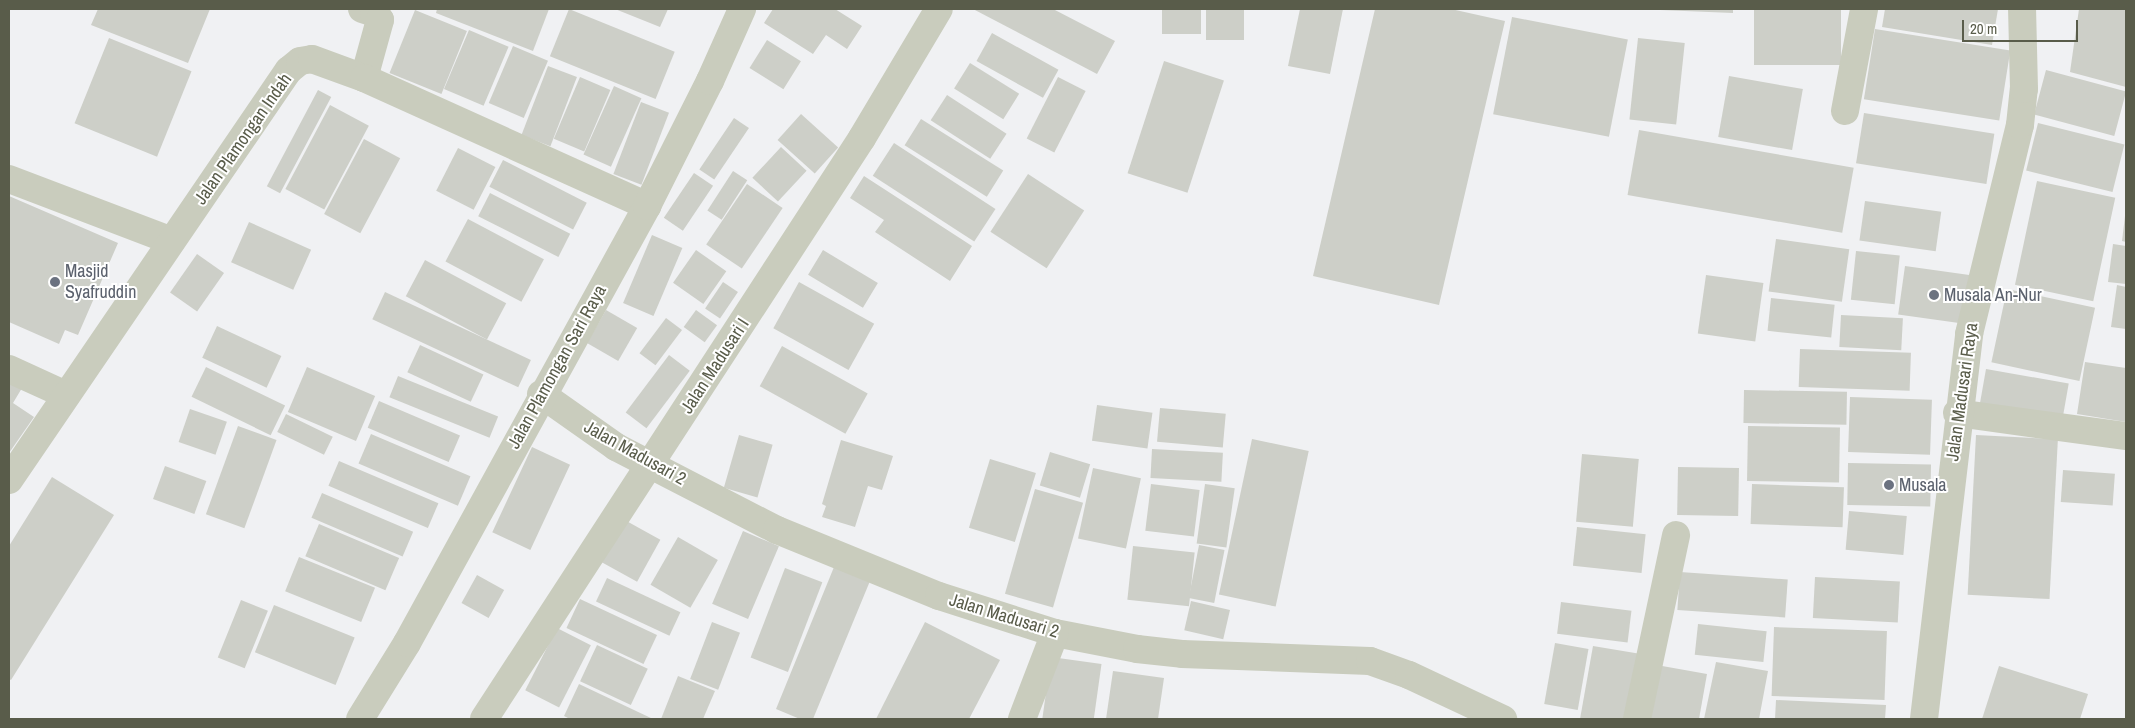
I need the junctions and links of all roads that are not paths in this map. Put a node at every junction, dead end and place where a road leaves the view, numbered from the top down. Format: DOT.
graph roads {
  1 [pos="362,9"];
  2 [pos="742,9"];
  3 [pos="939,9"];
  4 [pos="1864,9"];
  5 [pos="2022,9"];
  6 [pos="364,78"];
  7 [pos="1845,111"];
  8 [pos="9,180"];
  9 [pos="647,206"];
  10 [pos="172,241"];
  11 [pos="9,369"];
  12 [pos="541,394"];
  13 [pos="66,395"];
  14 [pos="1957,413"];
  15 [pos="2126,436"];
  16 [pos="652,463"];
  17 [pos="9,480"];
  18 [pos="1676,535"];
  19 [pos="1055,633"];
  20 [pos="360,719"];
  21 [pos="484,719"];
  22 [pos="1022,719"];
  23 [pos="1503,719"];
  24 [pos="1637,719"];
  25 [pos="1924,719"];
  1 -- 6 [label="street"];
  2 -- 9 [label="street, Jalan Plamongan Sari Raya"];
  3 -- 16 [label="street, Jalan Madusari I"];
  4 -- 7 [label="street"];
  5 -- 14 [label="street, Jalan Madusari Raya"];
  6 -- 9 [label="street, Jalan Plamongan Indah"];
  6 -- 10 [label="street, Jalan Plamongan Indah"];
  8 -- 10 [label="street"];
  9 -- 12 [label="street, Jalan Plamongan Sari Raya"];
  10 -- 13 [label="street, Jalan Plamongan Indah"];
  11 -- 13 [label="street"];
  12 -- 16 [label="street, Jalan Madusari 2"];
  12 -- 20 [label="street, Jalan Plamongan Sari Raya"];
  13 -- 17 [label="street, Jalan Plamongan Indah"];
  14 -- 15 [label="street"];
  14 -- 25 [label="street, Jalan Madusari Raya"];
  16 -- 19 [label="street, Jalan Madusari 2"];
  16 -- 21 [label="street, Jalan Madusari I"];
  18 -- 24 [label="street"];
  19 -- 22 [label="street"];
  19 -- 23 [label="street, Jalan Madusari 2"];
}
